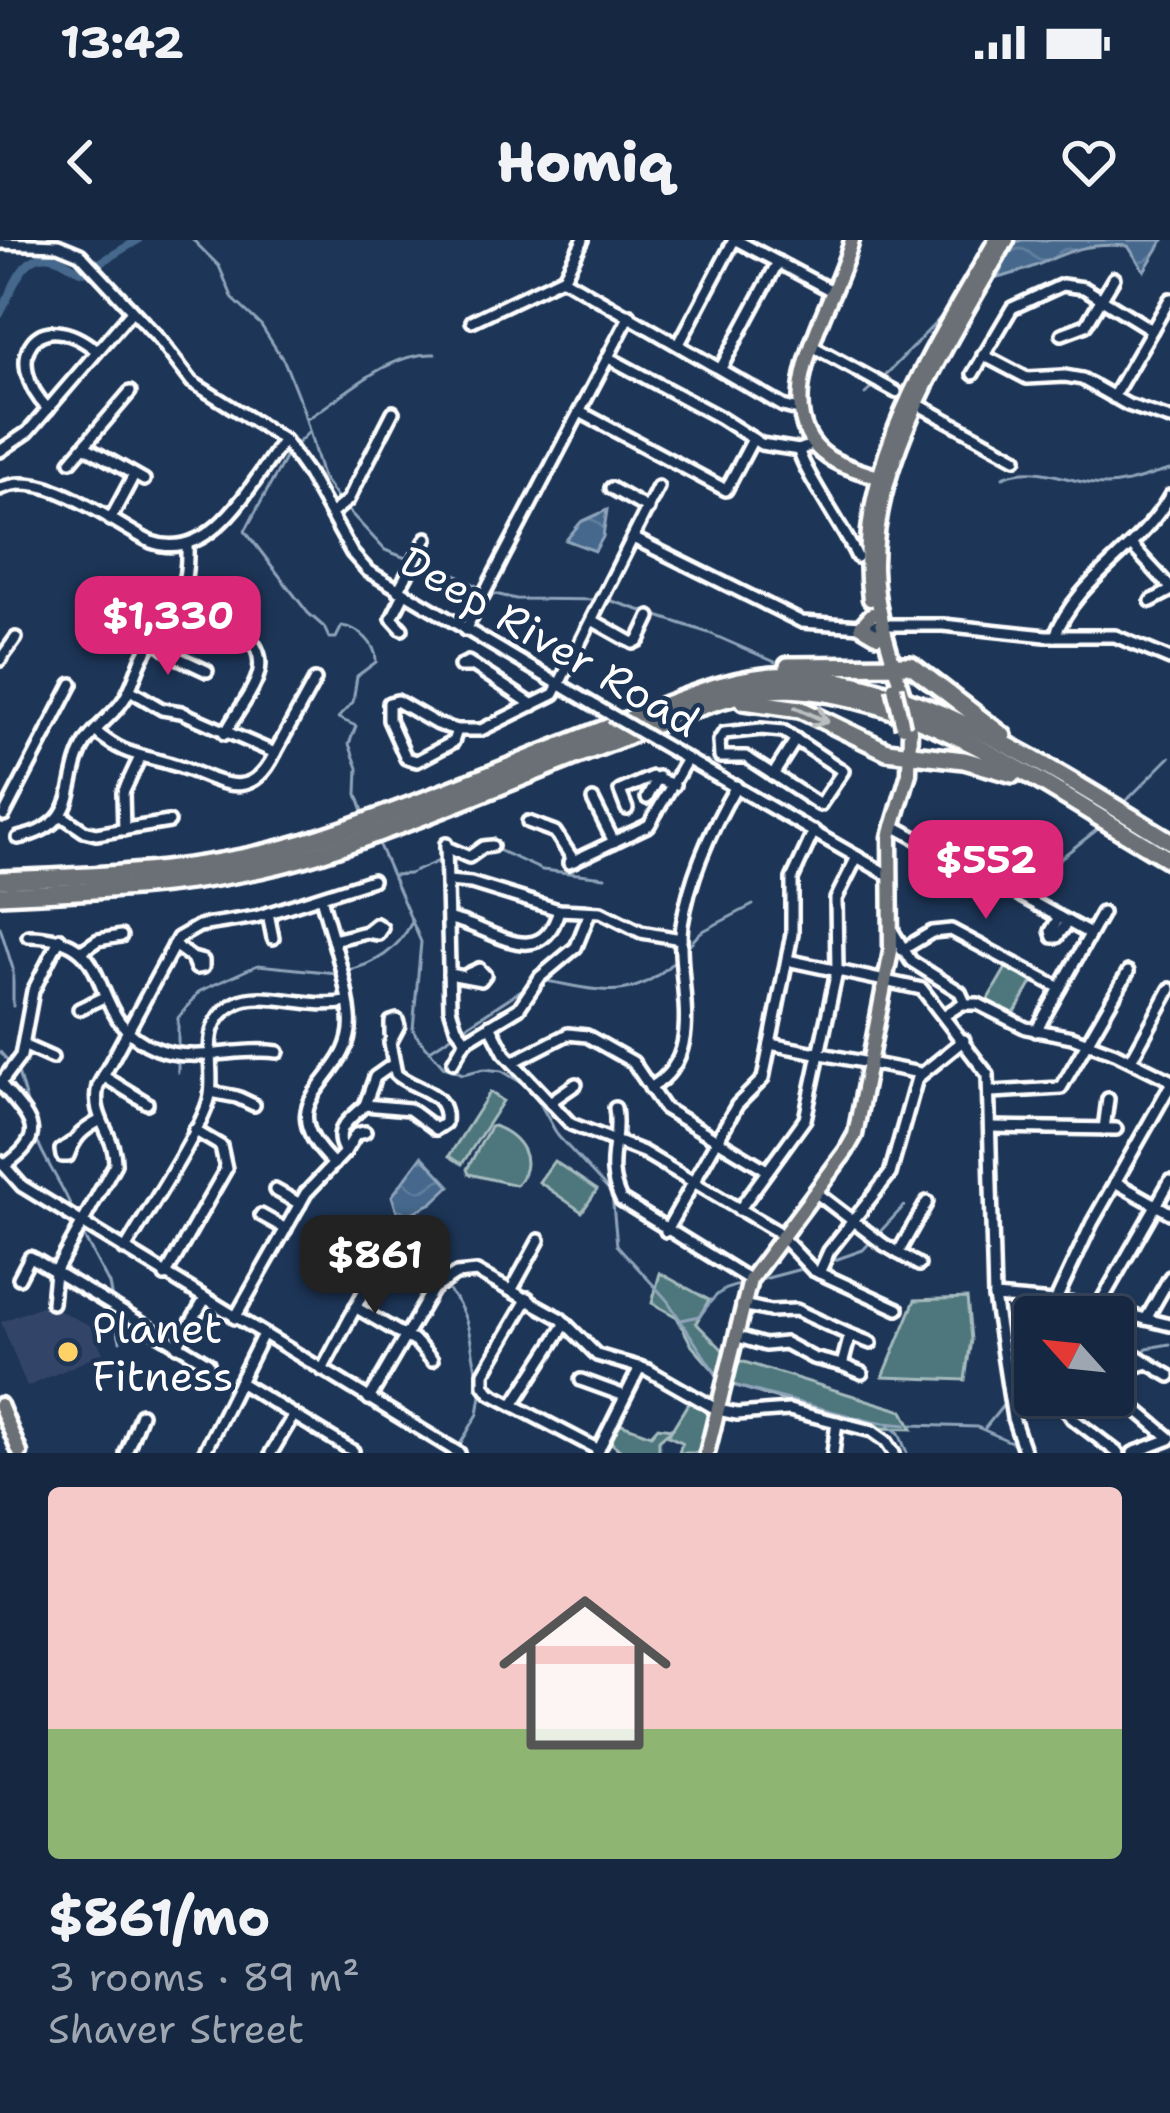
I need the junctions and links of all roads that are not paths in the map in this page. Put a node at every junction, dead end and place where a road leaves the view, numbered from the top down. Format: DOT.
graph roads {
  1 [pos="86,240"];
  2 [pos="583,240"];
  3 [pos="735,240"];
  4 [pos="852,240"];
  5 [pos="996,240"];
  6 [pos="1007,240"];
  7 [pos="0,243"];
  8 [pos="83,257"];
  9 [pos="778,262"];
  10 [pos="1114,278"];
  11 [pos="563,279"];
  12 [pos="834,292"];
  13 [pos="1101,299"];
  14 [pos="1170,299"];
  15 [pos="132,311"];
  16 [pos="630,315"];
  17 [pos="472,321"];
  18 [pos="1152,329"];
  19 [pos="1062,334"];
  20 [pos="679,344"];
  21 [pos="814,347"];
  22 [pos="98,351"];
  23 [pos="983,355"];
  24 [pos="609,358"];
  25 [pos="721,368"];
  26 [pos="973,374"];
  27 [pos="130,392"];
  28 [pos="896,392"];
  29 [pos="1113,397"];
  30 [pos="919,405"];
  31 [pos="48,409"];
  32 [pos="798,410"];
  33 [pos="393,412"];
  34 [pos="580,412"];
  35 [pos="1170,418"];
  36 [pos="753,439"];
  37 [pos="814,444"];
  38 [pos="1,446"];
  39 [pos="84,446"];
  40 [pos="289,446"];
  41 [pos="799,450"];
  42 [pos="1016,458"];
  43 [pos="70,461"];
  44 [pos="883,478"];
  45 [pos="611,488"];
  46 [pos="658,488"];
  47 [pos="0,489"];
  48 [pos="1170,496"];
  49 [pos="648,508"];
  50 [pos="331,514"];
  51 [pos="110,520"];
  52 [pos="427,538"];
  53 [pos="634,538"];
  54 [pos="188,546"];
  55 [pos="1132,546"];
  56 [pos="857,557"];
  57 [pos="1170,589"];
  58 [pos="401,592"];
  59 [pos="181,600"];
  60 [pos="1151,602"];
  61 [pos="818,611"];
  62 [pos="650,616"];
  63 [pos="592,620"];
  64 [pos="397,626"];
  65 [pos="822,626"];
  66 [pos="879,627"];
  67 [pos="466,630"];
  68 [pos="1055,636"];
  69 [pos="16,638"];
  70 [pos="155,640"];
  71 [pos="0,659"];
  72 [pos="1170,659"];
  73 [pos="516,661"];
  74 [pos="890,663"];
  75 [pos="470,666"];
  76 [pos="207,670"];
  77 [pos="314,680"];
  78 [pos="73,684"];
  79 [pos="503,685"];
  80 [pos="559,686"];
  81 [pos="130,690"];
  82 [pos="700,692"];
  83 [pos="533,705"];
  84 [pos="666,721"];
  85 [pos="457,730"];
  86 [pos="94,731"];
  87 [pos="225,734"];
  88 [pos="796,739"];
  89 [pos="275,753"];
  90 [pos="907,755"];
  91 [pos="140,757"];
  92 [pos="687,759"];
  93 [pos="1050,769"];
  94 [pos="772,775"];
  95 [pos="658,777"];
  96 [pos="674,784"];
  97 [pos="736,786"];
  98 [pos="1055,791"];
  99 [pos="647,798"];
  100 [pos="809,799"];
  101 [pos="593,800"];
  102 [pos="627,808"];
  103 [pos="4,814"];
  104 [pos="61,814"];
  105 [pos="795,820"];
  106 [pos="169,822"];
  107 [pos="528,822"];
  108 [pos="892,825"];
  109 [pos="124,830"];
  110 [pos="814,831"];
  111 [pos="18,838"];
  112 [pos="1170,841"];
  113 [pos="614,842"];
  114 [pos="492,847"];
  115 [pos="857,856"];
  116 [pos="1170,860"];
  117 [pos="890,876"];
  118 [pos="0,880"];
  119 [pos="373,880"];
  120 [pos="448,881"];
  121 [pos="0,895"];
  122 [pos="321,897"];
  123 [pos="559,910"];
  124 [pos="590,912"];
  125 [pos="268,913"];
  126 [pos="1102,913"];
  127 [pos="449,919"];
  128 [pos="366,932"];
  129 [pos="1090,934"];
  130 [pos="121,935"];
  131 [pos="28,936"];
  132 [pos="60,938"];
  133 [pos="273,938"];
  134 [pos="332,940"];
  135 [pos="681,940"];
  136 [pos="174,945"];
  137 [pos="899,945"];
  138 [pos="83,950"];
  139 [pos="192,958"];
  140 [pos="788,960"];
  141 [pos="837,970"];
  142 [pos="1128,973"];
  143 [pos="448,974"];
  144 [pos="468,974"];
  145 [pos="886,980"];
  146 [pos="1060,988"];
  147 [pos="1170,989"];
  148 [pos="104,997"];
  149 [pos="346,1002"];
  150 [pos="965,1003"];
  151 [pos="79,1009"];
  152 [pos="945,1015"];
  153 [pos="490,1025"];
  154 [pos="128,1030"];
  155 [pos="1036,1031"];
  156 [pos="391,1034"];
  157 [pos="466,1040"];
  158 [pos="964,1040"];
  159 [pos="1088,1043"];
  160 [pos="770,1044"];
  161 [pos="25,1046"];
  162 [pos="278,1052"];
  163 [pos="208,1054"];
  164 [pos="820,1055"];
  165 [pos="52,1058"];
  166 [pos="1131,1060"];
  167 [pos="453,1062"];
  168 [pos="513,1062"];
  169 [pos="392,1065"];
  170 [pos="869,1065"];
  171 [pos="920,1073"];
  172 [pos="103,1076"];
  173 [pos="1170,1083"];
  174 [pos="0,1084"];
  175 [pos="576,1084"];
  176 [pos="422,1087"];
  177 [pos="650,1088"];
  178 [pos="211,1092"];
  179 [pos="992,1093"];
  180 [pos="1108,1099"];
  181 [pos="550,1102"];
  182 [pos="147,1103"];
  183 [pos="254,1105"];
  184 [pos="364,1105"];
  185 [pos="615,1108"];
  186 [pos="409,1109"];
  187 [pos="99,1121"];
  188 [pos="991,1127"];
  189 [pos="194,1130"];
  190 [pos="365,1132"];
  191 [pos="718,1140"];
  192 [pos="615,1142"];
  193 [pos="71,1143"];
  194 [pos="345,1152"];
  195 [pos="2,1164"];
  196 [pos="334,1164"];
  197 [pos="766,1170"];
  198 [pos="1170,1181"];
  199 [pos="1115,1182"];
  200 [pos="693,1183"];
  201 [pos="275,1190"];
  202 [pos="814,1192"];
  203 [pos="927,1202"];
  204 [pos="300,1204"];
  205 [pos="1156,1205"];
  206 [pos="739,1210"];
  207 [pos="1170,1213"];
  208 [pos="261,1215"];
  209 [pos="853,1222"];
  210 [pos="82,1224"];
  211 [pos="286,1229"];
  212 [pos="666,1231"];
  213 [pos="780,1234"];
  214 [pos="539,1240"];
  215 [pos="390,1243"];
  216 [pos="125,1250"];
  217 [pos="898,1253"];
  218 [pos="920,1264"];
  219 [pos="55,1272"];
  220 [pos="819,1273"];
  221 [pos="165,1276"];
  222 [pos="1170,1277"];
  223 [pos="19,1278"];
  224 [pos="750,1280"];
  225 [pos="512,1289"];
  226 [pos="1058,1296"];
  227 [pos="1104,1296"];
  228 [pos="994,1297"];
  229 [pos="528,1298"];
  230 [pos="1014,1298"];
  231 [pos="206,1299"];
  232 [pos="52,1303"];
  233 [pos="742,1304"];
  234 [pos="355,1307"];
  235 [pos="898,1309"];
  236 [pos="1134,1316"];
  237 [pos="235,1318"];
  238 [pos="1146,1319"];
  239 [pos="566,1323"];
  240 [pos="1170,1325"];
  241 [pos="263,1334"];
  242 [pos="850,1335"];
  243 [pos="404,1336"];
  244 [pos="735,1336"];
  245 [pos="871,1343"];
  246 [pos="177,1346"];
  247 [pos="1134,1354"];
  248 [pos="432,1360"];
  249 [pos="208,1363"];
  250 [pos="1148,1364"];
  251 [pos="842,1365"];
  252 [pos="640,1367"];
  253 [pos="1134,1368"];
  254 [pos="322,1370"];
  255 [pos="862,1373"];
  256 [pos="1170,1376"];
  257 [pos="581,1380"];
  258 [pos="238,1382"];
  259 [pos="1014,1390"];
  260 [pos="1009,1391"];
  261 [pos="625,1396"];
  262 [pos="369,1399"];
  263 [pos="0,1405"];
  264 [pos="513,1405"];
  265 [pos="1012,1407"];
  266 [pos="1134,1408"];
  267 [pos="718,1410"];
  268 [pos="140,1414"];
  269 [pos="293,1416"];
  270 [pos="1071,1416"];
  271 [pos="837,1422"];
  272 [pos="1170,1438"];
  273 [pos="1020,1440"];
  274 [pos="19,1451"];
  275 [pos="353,1451"];
  276 [pos="598,1451"];
  277 [pos="455,1452"];
  278 [pos="710,1452"];
  279 [pos="126,1453"];
  280 [pos="204,1453"];
  281 [pos="271,1453"];
  282 [pos="833,1453"];
  283 [pos="893,1453"];
  284 [pos="1025,1453"];
  285 [pos="1039,1453"];
  286 [pos="1118,1453"];
  287 [pos="1133,1453"];
  1 -- 8 [label="street"];
  2 -- 11 [label="street"];
  3 -- 9 [label="street"];
  3 -- 20 [label="street"];
  4 -- 12 [label="main road"];
  5 -- 44 [label="main road"];
  6 -- 30 [label="main road"];
  7 -- 8 [label="street"];
  8 -- 15 [label="street, Deep River Road"];
  9 -- 12 [label="street"];
  9 -- 25 [label="street"];
  10 -- 13 [label="street"];
  11 -- 16 [label="street"];
  11 -- 17 [label="street"];
  12 -- 21 [label="main road"];
  13 -- 18 [label="street"];
  13 -- 19 [label="street"];
  13 -- 23 [label="street"];
  14 -- 18 [label="street"];
  15 -- 22 [label="street"];
  15 -- 40 [label="street, Deep River Road"];
  16 -- 20 [label="street"];
  16 -- 24 [label="street"];
  18 -- 29 [label="street"];
  20 -- 25 [label="street"];
  21 -- 28 [label="street"];
  21 -- 32 [label="main road"];
  22 -- 31 [label="street"];
  22 -- 31 [label="street"];
  23 -- 26 [label="street"];
  23 -- 29 [label="street"];
  24 -- 34 [label="street"];
  24 -- 36 [label="street"];
  25 -- 32 [label="street"];
  27 -- 39 [label="street"];
  29 -- 35 [label="street"];
  30 -- 42 [label="street"];
  30 -- 44 [label="main road"];
  31 -- 38 [label="street"];
  32 -- 37 [label="main road"];
  33 -- 50 [label="street"];
  34 -- 36 [label="street"];
  34 -- 67 [label="street"];
  36 -- 41 [label="street"];
  37 -- 41 [label="street"];
  37 -- 44 [label="main road"];
  39 -- 43 [label="street"];
  39 -- 51 [label="street"];
  40 -- 50 [label="street, Deep River Road"];
  40 -- 54 [label="street"];
  41 -- 56 [label="street"];
  44 -- 66 [label="main road"];
  45 -- 49 [label="street"];
  46 -- 49 [label="street"];
  47 -- 51 [label="street"];
  48 -- 55 [label="street"];
  49 -- 53 [label="street"];
  50 -- 58 [label="street, Deep River Road"];
  51 -- 54 [label="street"];
  52 -- 58 [label="street"];
  53 -- 63 [label="street"];
  53 -- 65 [label="street"];
  54 -- 59 [label="street"];
  55 -- 57 [label="street"];
  55 -- 68 [label="street"];
  57 -- 60 [label="street"];
  58 -- 64 [label="street"];
  58 -- 67 [label="street, Deep River Road"];
  59 -- 70 [label="street"];
  59 -- 87 [label="street"];
  61 -- 65 [label="street"];
  62 -- 63 [label="street"];
  63 -- 80 [label="street"];
  65 -- 66 [label="street"];
  66 -- 68 [label="street"];
  66 -- 74 [label="main road"];
  67 -- 73 [label="street, Deep River Road"];
  68 -- 72 [label="street"];
  69 -- 71 [label="street"];
  70 -- 76 [label="street"];
  70 -- 81 [label="street"];
  73 -- 79 [label="street"];
  73 -- 80 [label="street, Deep River Road"];
  74 -- 82 [label="highway"];
  74 -- 90 [label="main road, bridge"];
  74 -- 93 [label="highway"];
  75 -- 79 [label="street"];
  77 -- 89 [label="street"];
  78 -- 103 [label="street"];
  79 -- 83 [label="street"];
  80 -- 83 [label="street"];
  80 -- 92 [label="street, Deep River Road, bridge"];
  81 -- 86 [label="street"];
  81 -- 87 [label="street"];
  82 -- 93 [label="highway"];
  82 -- 118 [label="highway"];
  83 -- 85 [label="street"];
  84 -- 90 [label="highway, one-way"];
  84 -- 98 [label="highway"];
  84 -- 121 [label="highway"];
  85 -- 85 [label="street"];
  86 -- 91 [label="street"];
  86 -- 104 [label="street"];
  87 -- 89 [label="street"];
  88 -- 94 [label="street"];
  88 -- 94 [label="street"];
  88 -- 100 [label="street"];
  89 -- 91 [label="street"];
  90 -- 98 [label="highway"];
  90 -- 108 [label="main road"];
  91 -- 109 [label="street"];
  92 -- 96 [label="street"];
  92 -- 97 [label="street, Deep River Road"];
  93 -- 112 [label="highway"];
  94 -- 100 [label="street"];
  95 -- 96 [label="street"];
  95 -- 99 [label="street"];
  95 -- 102 [label="street"];
  96 -- 113 [label="street"];
  97 -- 105 [label="street, Deep River Road"];
  97 -- 135 [label="street"];
  98 -- 116 [label="highway"];
  100 -- 105 [label="street"];
  101 -- 113 [label="street"];
  104 -- 109 [label="street"];
  104 -- 111 [label="street"];
  105 -- 110 [label="street, Deep River Road"];
  106 -- 109 [label="street"];
  107 -- 113 [label="street"];
  108 -- 117 [label="main road"];
  108 -- 129 [label="street"];
  110 -- 115 [label="street, Deep River Road"];
  110 -- 140 [label="street"];
  114 -- 120 [label="street"];
  115 -- 117 [label="street, Deep River Road"];
  115 -- 141 [label="street"];
  117 -- 137 [label="main road"];
  119 -- 122 [label="street"];
  120 -- 123 [label="street"];
  120 -- 127 [label="street"];
  122 -- 125 [label="street"];
  122 -- 134 [label="street"];
  123 -- 124 [label="street"];
  123 -- 127 [label="street"];
  124 -- 135 [label="street"];
  124 -- 153 [label="street"];
  125 -- 133 [label="street"];
  125 -- 136 [label="street"];
  126 -- 129 [label="street"];
  127 -- 143 [label="street"];
  128 -- 134 [label="street"];
  129 -- 146 [label="street"];
  130 -- 138 [label="street"];
  131 -- 132 [label="street"];
  132 -- 138 [label="street"];
  132 -- 161 [label="street"];
  134 -- 149 [label="street"];
  135 -- 177 [label="street"];
  136 -- 139 [label="street"];
  136 -- 154 [label="street"];
  137 -- 145 [label="main road"];
  137 -- 146 [label="street"];
  137 -- 150 [label="street"];
  138 -- 148 [label="street"];
  140 -- 141 [label="street"];
  140 -- 160 [label="street"];
  141 -- 145 [label="street"];
  141 -- 164 [label="street"];
  142 -- 159 [label="street"];
  143 -- 144 [label="street"];
  143 -- 157 [label="street"];
  145 -- 152 [label="street"];
  145 -- 170 [label="main road"];
  146 -- 155 [label="street"];
  147 -- 166 [label="street"];
  148 -- 151 [label="street"];
  148 -- 154 [label="street"];
  149 -- 163 [label="street"];
  149 -- 196 [label="street"];
  150 -- 152 [label="street"];
  150 -- 155 [label="street"];
  152 -- 158 [label="street"];
  153 -- 157 [label="street"];
  153 -- 168 [label="street"];
  154 -- 163 [label="street"];
  154 -- 172 [label="street"];
  155 -- 159 [label="street"];
  156 -- 169 [label="street"];
  157 -- 167 [label="street"];
  158 -- 171 [label="street"];
  158 -- 179 [label="street"];
  159 -- 166 [label="street"];
  159 -- 179 [label="street"];
  160 -- 164 [label="street"];
  160 -- 191 [label="street"];
  161 -- 165 [label="street"];
  161 -- 174 [label="street"];
  162 -- 163 [label="street"];
  163 -- 178 [label="street"];
  164 -- 170 [label="street"];
  164 -- 197 [label="street"];
  166 -- 173 [label="street"];
  168 -- 177 [label="street"];
  168 -- 181 [label="street"];
  169 -- 176 [label="street"];
  169 -- 184 [label="street"];
  170 -- 171 [label="street"];
  170 -- 202 [label="main road"];
  171 -- 209 [label="street"];
  172 -- 182 [label="street"];
  172 -- 187 [label="street"];
  173 -- 199 [label="street"];
  174 -- 195 [label="street"];
  175 -- 181 [label="street"];
  176 -- 186 [label="street"];
  176 -- 186 [label="street"];
  177 -- 191 [label="street"];
  178 -- 183 [label="street"];
  178 -- 189 [label="street"];
  179 -- 188 [label="street"];
  180 -- 188 [label="street"];
  181 -- 192 [label="street"];
  184 -- 186 [label="street"];
  184 -- 194 [label="street"];
  185 -- 192 [label="street"];
  187 -- 193 [label="street"];
  187 -- 210 [label="street"];
  188 -- 228 [label="street"];
  189 -- 216 [label="street"];
  189 -- 221 [label="street"];
  190 -- 194 [label="street"];
  191 -- 197 [label="street"];
  191 -- 200 [label="street"];
  192 -- 200 [label="street"];
  192 -- 212 [label="street"];
  194 -- 196 [label="street"];
  195 -- 210 [label="street"];
  196 -- 204 [label="street"];
  197 -- 206 [label="street"];
  198 -- 205 [label="street"];
  199 -- 205 [label="street"];
  199 -- 226 [label="street"];
  200 -- 206 [label="street"];
  200 -- 212 [label="street"];
  201 -- 204 [label="street"];
  202 -- 209 [label="street"];
  202 -- 213 [label="main road"];
  203 -- 217 [label="street"];
  204 -- 211 [label="street"];
  205 -- 207 [label="street"];
  205 -- 227 [label="street"];
  206 -- 213 [label="street"];
  208 -- 211 [label="street"];
  209 -- 217 [label="street"];
  209 -- 220 [label="street"];
  210 -- 216 [label="street"];
  210 -- 219 [label="street"];
  211 -- 237 [label="street"];
  212 -- 224 [label="street"];
  213 -- 220 [label="street"];
  213 -- 224 [label="main road"];
  214 -- 225 [label="street"];
  215 -- 234 [label="street"];
  216 -- 221 [label="street"];
  217 -- 218 [label="street"];
  219 -- 223 [label="street"];
  219 -- 232 [label="street"];
  219 -- 246 [label="street"];
  220 -- 235 [label="street"];
  221 -- 231 [label="street"];
  222 -- 238 [label="street"];
  224 -- 233 [label="main road"];
  225 -- 229 [label="street"];
  225 -- 243 [label="street"];
  228 -- 230 [label="street"];
  228 -- 260 [label="street"];
  229 -- 239 [label="street"];
  229 -- 264 [label="street"];
  231 -- 237 [label="street"];
  231 -- 246 [label="street"];
  233 -- 242 [label="street"];
  233 -- 244 [label="main road"];
  234 -- 243 [label="street"];
  234 -- 254 [label="street"];
  236 -- 238 [label="street"];
  237 -- 241 [label="street"];
  238 -- 240 [label="street"];
  239 -- 252 [label="street"];
  239 -- 264 [label="street"];
  241 -- 254 [label="street"];
  241 -- 258 [label="street"];
  242 -- 245 [label="street"];
  242 -- 251 [label="street"];
  243 -- 248 [label="street"];
  243 -- 262 [label="street"];
  244 -- 251 [label="street"];
  244 -- 267 [label="main road"];
  246 -- 249 [label="street"];
  247 -- 250 [label="street"];
  250 -- 253 [label="street"];
  250 -- 256 [label="street"];
  251 -- 255 [label="street"];
  252 -- 261 [label="street"];
  252 -- 267 [label="street"];
  254 -- 262 [label="street"];
  257 -- 261 [label="street"];
  258 -- 269 [label="street"];
  258 -- 280 [label="street"];
  259 -- 260 [label="street"];
  260 -- 265 [label="street"];
  261 -- 276 [label="street"];
  262 -- 277 [label="street"];
  263 -- 274 [label="main road"];
  264 -- 276 [label="street"];
  265 -- 273 [label="street"];
  266 -- 272 [label="street"];
  267 -- 271 [label="street"];
  267 -- 278 [label="main road"];
  268 -- 279 [label="street"];
  269 -- 275 [label="street"];
  269 -- 281 [label="street"];
  270 -- 286 [label="street"];
  271 -- 282 [label="street"];
  271 -- 283 [label="street"];
  272 -- 287 [label="street"];
  273 -- 284 [label="street"];
  273 -- 285 [label="street"];
}
